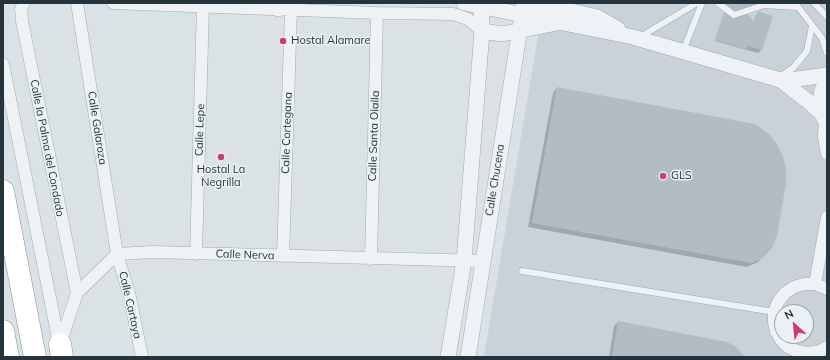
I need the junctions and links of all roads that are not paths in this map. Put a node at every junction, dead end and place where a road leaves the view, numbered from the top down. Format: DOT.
graph roads {
  1 [pos="24,3"];
  2 [pos="76,3"];
  3 [pos="114,3"];
  4 [pos="464,3"];
  5 [pos="536,3"];
  6 [pos="697,3"];
  7 [pos="702,3"];
  8 [pos="718,3"];
  9 [pos="814,3"];
  10 [pos="762,4"];
  11 [pos="480,5"];
  12 [pos="797,5"];
  13 [pos="203,6"];
  14 [pos="281,8"];
  15 [pos="523,8"];
  16 [pos="378,14"];
  17 [pos="827,17"];
  18 [pos="562,22"];
  19 [pos="812,26"];
  20 [pos="482,31"];
  21 [pos="519,31"];
  22 [pos="636,38"];
  23 [pos="683,51"];
  24 [pos="827,53"];
  25 [pos="3,64"];
  26 [pos="827,75"];
  27 [pos="779,80"];
  28 [pos="827,82"];
  29 [pos="825,120"];
  30 [pos="827,154"];
  31 [pos="3,191"];
  32 [pos="827,217"];
  33 [pos="118,254"];
  34 [pos="196,254"];
  35 [pos="283,256"];
  36 [pos="371,258"];
  37 [pos="464,261"];
  38 [pos="483,261"];
  39 [pos="522,271"];
  40 [pos="815,284"];
  41 [pos="827,289"];
  42 [pos="77,293"];
  43 [pos="777,304"];
  44 [pos="774,312"];
  45 [pos="3,331"];
  46 [pos="786,344"];
  47 [pos="827,347"];
  48 [pos="61,350"];
  49 [pos="796,354"];
  50 [pos="8,357"];
  51 [pos="35,357"];
  52 [pos="142,357"];
  53 [pos="448,357"];
  54 [pos="468,357"];
  1 -- 42 [label="street, Calle la Palma del Condado"];
  2 -- 33 [label="street, Calle Galaroza"];
  3 -- 13 [label="street"];
  4 -- 11 [label="street"];
  5 -- 22 [label="street"];
  6 -- 22 [label="lane"];
  7 -- 23 [label="lane"];
  8 -- 10 [label="lane"];
  9 -- 17 [label="lane"];
  10 -- 12 [label="lane"];
  11 -- 15 [label="street"];
  11 -- 20 [label="street, Calle Chucena"];
  12 -- 19 [label="lane"];
  13 -- 14 [label="street"];
  13 -- 34 [label="street, Calle Lepe"];
  14 -- 16 [label="street"];
  14 -- 35 [label="street, Calle Cortegana"];
  15 -- 18 [label="street"];
  15 -- 21 [label="street, Calle Chucena"];
  16 -- 20 [label="street"];
  16 -- 36 [label="street, Calle Santa Olalla"];
  18 -- 21 [label="street"];
  18 -- 22 [label="street"];
  19 -- 24 [label="lane"];
  19 -- 27 [label="lane"];
  20 -- 21 [label="street"];
  20 -- 37 [label="street, Calle Chucena"];
  21 -- 38 [label="street, Calle Chucena"];
  22 -- 23 [label="street"];
  23 -- 27 [label="street"];
  25 -- 48 [label="street"];
  26 -- 27 [label="street"];
  27 -- 29 [label="street"];
  28 -- 29 [label="street"];
  29 -- 30 [label="street"];
  31 -- 51 [label="highway"];
  32 -- 40 [label="street"];
  33 -- 34 [label="street, Calle Nerva"];
  33 -- 42 [label="street"];
  33 -- 52 [label="street, Calle Cartaya"];
  34 -- 35 [label="street, Calle Nerva"];
  35 -- 36 [label="street, Calle Nerva"];
  36 -- 37 [label="street, Calle Nerva"];
  37 -- 38 [label="street, Calle Nerva"];
  37 -- 53 [label="street, Calle Chucena"];
  38 -- 54 [label="street, Calle Chucena"];
  39 -- 44 [label="lane"];
  40 -- 41 [label="street"];
  40 -- 43 [label="street"];
  42 -- 48 [label="street"];
  45 -- 50 [label="highway"];
  46 -- 49 [label="street"];
  47 -- 49 [label="street"];
}
